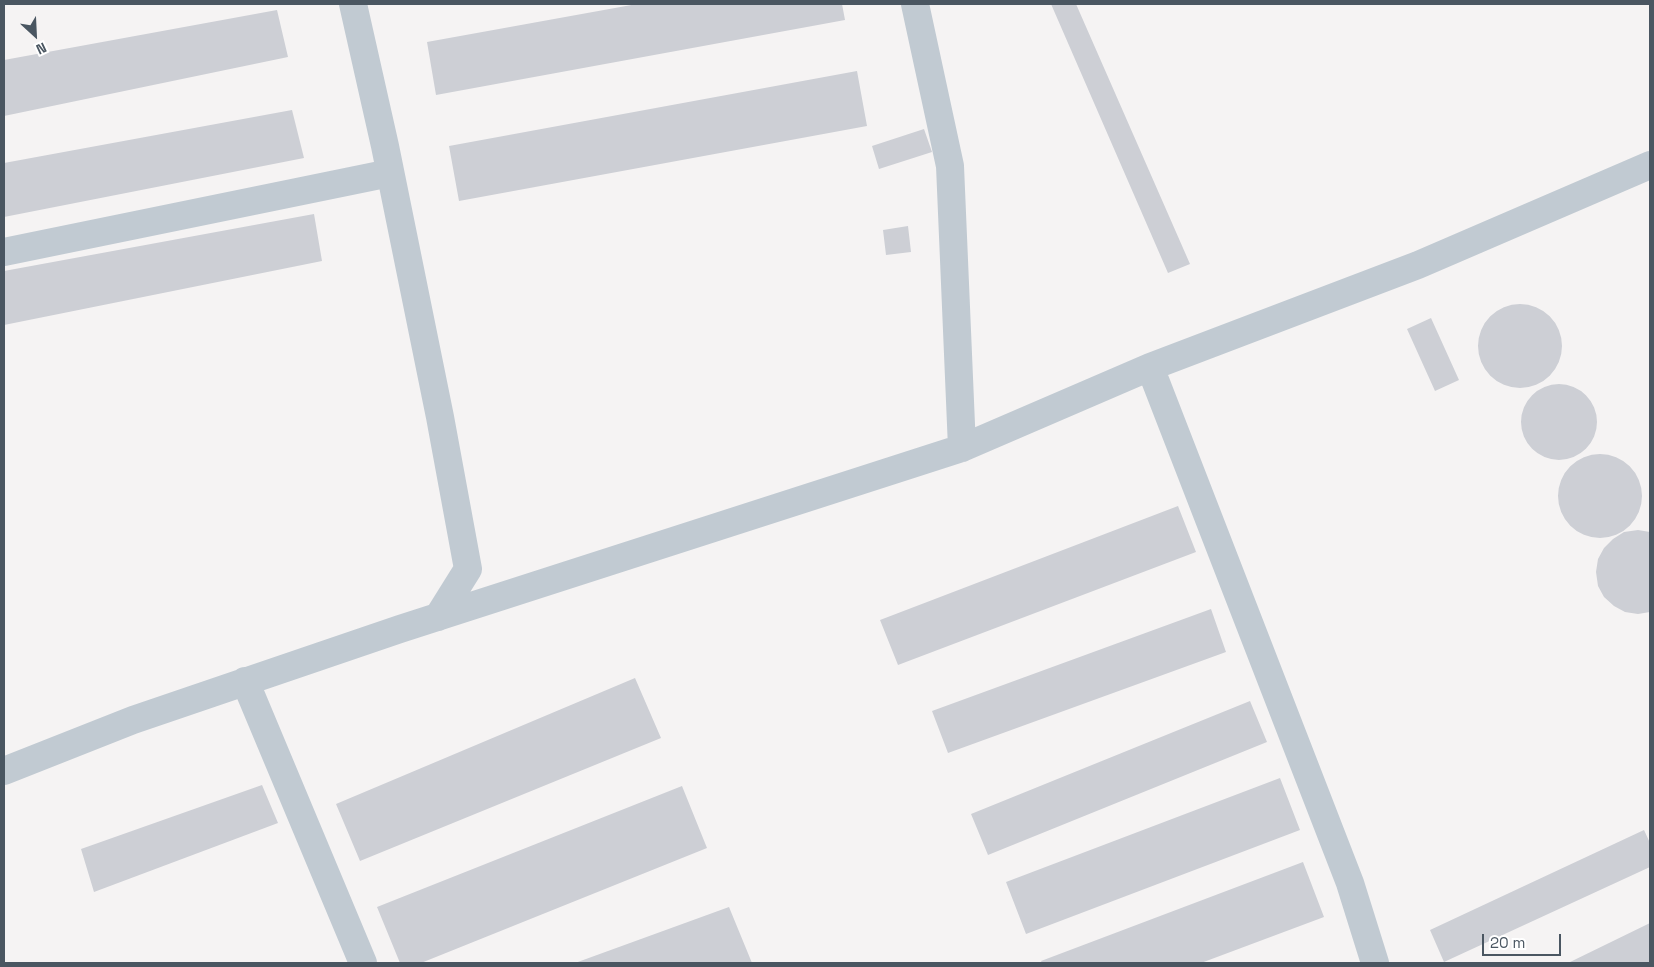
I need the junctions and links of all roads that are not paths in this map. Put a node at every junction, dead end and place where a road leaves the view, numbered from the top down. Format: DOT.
graph roads {
  1 [pos="353,4"];
  2 [pos="915,4"];
  3 [pos="1650,166"];
  4 [pos="390,173"];
  5 [pos="4,252"];
  6 [pos="1150,368"];
  7 [pos="962,448"];
  8 [pos="468,569"];
  9 [pos="512,592"];
  10 [pos="438,617"];
  11 [pos="245,681"];
  12 [pos="4,771"];
  13 [pos="363,963"];
  14 [pos="1376,963"];
  1 -- 4 [label="lane"];
  2 -- 7 [label="lane"];
  3 -- 6 [label="lane"];
  4 -- 5 [label="lane"];
  4 -- 8 [label="lane"];
  6 -- 7 [label="lane"];
  6 -- 14 [label="lane"];
  7 -- 9 [label="lane"];
  8 -- 9 [label="lane"];
  8 -- 10 [label="lane"];
  9 -- 10 [label="lane"];
  10 -- 11 [label="lane"];
  11 -- 12 [label="lane"];
  11 -- 13 [label="lane"];
}
